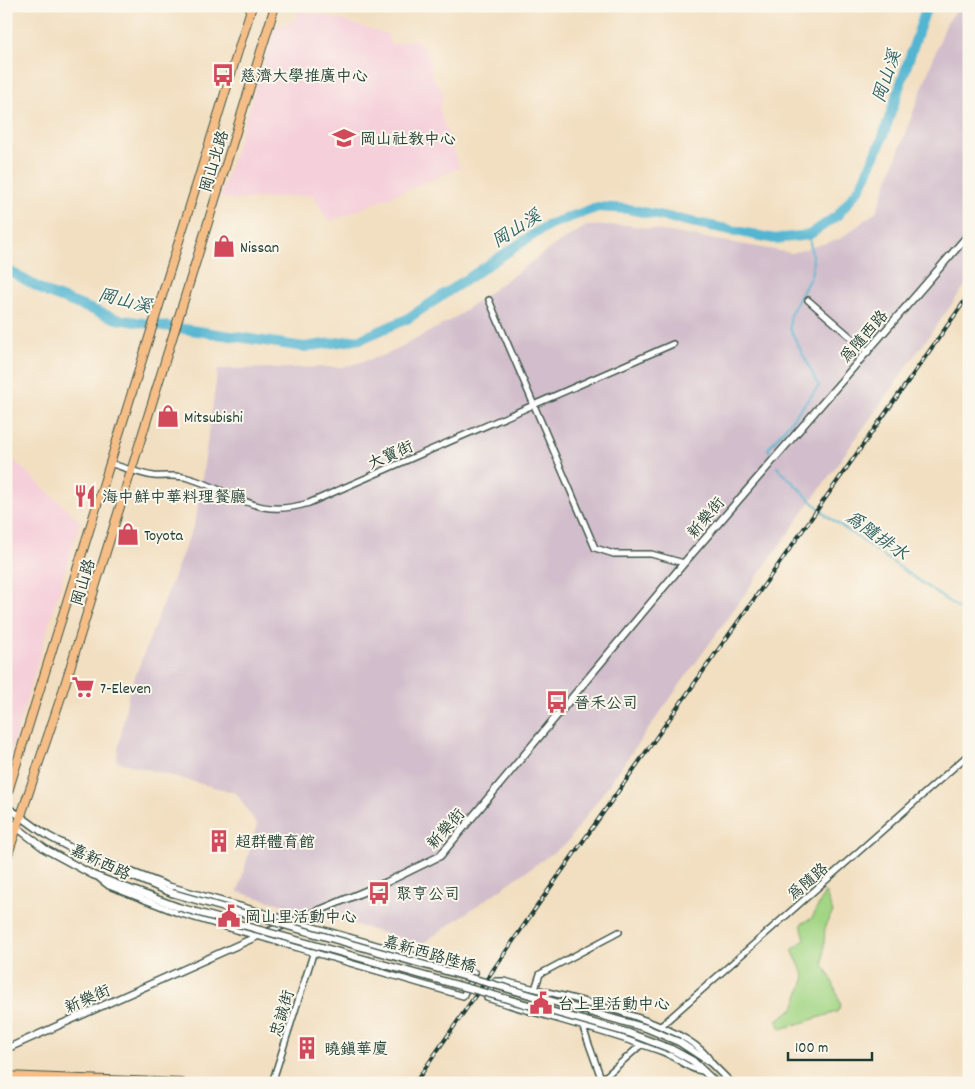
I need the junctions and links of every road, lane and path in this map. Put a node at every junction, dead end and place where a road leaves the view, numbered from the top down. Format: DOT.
graph roads {
  1 [pos="252,6"];
  2 [pos="275,6"];
  3 [pos="969,234"];
  4 [pos="489,300"];
  5 [pos="808,300"];
  6 [pos="147,341"];
  7 [pos="673,344"];
  8 [pos="868,352"];
  9 [pos="167,356"];
  10 [pos="532,405"];
  11 [pos="777,454"];
  12 [pos="109,463"];
  13 [pos="131,470"];
  14 [pos="684,563"];
  15 [pos="969,754"];
  16 [pos="6,798"];
  17 [pos="6,807"];
  18 [pos="23,816"];
  19 [pos="6,819"];
  20 [pos="18,828"];
  21 [pos="6,860"];
  22 [pos="96,861"];
  23 [pos="99,878"];
  24 [pos="172,893"];
  25 [pos="206,896"];
  26 [pos="178,907"];
  27 [pos="199,919"];
  28 [pos="291,921"];
  29 [pos="619,932"];
  30 [pos="258,936"];
  31 [pos="314,951"];
  32 [pos="535,990"];
  33 [pos="588,1004"];
  34 [pos="582,1026"];
  35 [pos="661,1026"];
  36 [pos="642,1044"];
  37 [pos="6,1049"];
  38 [pos="711,1062"];
  39 [pos="704,1071"];
  40 [pos="6,1076"];
  41 [pos="36,1080"];
  42 [pos="599,1080"];
  43 [pos="182,1083"];
  44 [pos="272,1083"];
  45 [pos="716,1083"];
  46 [pos="731,1083"];
  1 -- 6 [label="main road, 岡山北路"];
  2 -- 9 [label="main road, 岡山北路"];
  3 -- 8 [label="street, 為隨西路"];
  4 -- 10 [label="street"];
  5 -- 8 [label="street"];
  6 -- 12 [label="main road, 岡山路"];
  7 -- 10 [label="street, 大寶街"];
  8 -- 11 [label="street, 為隨西路"];
  9 -- 13 [label="main road, 岡山路"];
  10 -- 13 [label="street, 大寶街"];
  10 -- 14 [label="street"];
  11 -- 14 [label="street, 新樂街"];
  12 -- 13 [label="street, 大寶街"];
  12 -- 16 [label="main road, 岡山路"];
  13 -- 18 [label="main road, 岡山路"];
  14 -- 28 [label="street, 新樂街"];
  15 -- 35 [label="street, 為隨路"];
  17 -- 18 [label="street, 嘉新西路"];
  18 -- 20 [label="main road"];
  18 -- 22 [label="street, 嘉新西路"];
  19 -- 20 [label="street, 嘉新西路"];
  20 -- 21 [label="main road"];
  20 -- 23 [label="street, 嘉新西路"];
  22 -- 24 [label="street, 嘉新西路"];
  22 -- 25 [label="street"];
  23 -- 26 [label="street, 嘉新西路"];
  23 -- 27 [label="street"];
  24 -- 38 [label="street, 嘉新西路陸橋, bridge"];
  25 -- 27 [label="street"];
  25 -- 28 [label="street"];
  26 -- 39 [label="street, 嘉新西路陸橋, bridge"];
  27 -- 30 [label="street"];
  28 -- 30 [label="street, 新樂街"];
  28 -- 31 [label="street"];
  29 -- 32 [label="street"];
  30 -- 31 [label="street"];
  30 -- 37 [label="street, 新樂街"];
  31 -- 44 [label="street, 忠誠街"];
  32 -- 33 [label="street"];
  32 -- 34 [label="street"];
  33 -- 34 [label="street"];
  33 -- 35 [label="street"];
  34 -- 36 [label="street"];
  34 -- 42 [label="street"];
  35 -- 38 [label="street"];
  36 -- 39 [label="street"];
  36 -- 42 [label="street"];
  38 -- 46 [label="street, 嘉新西路陸橋"];
  39 -- 45 [label="street, 嘉新西路陸橋"];
  40 -- 41 [label="main road"];
  41 -- 43 [label="main road"];
}
